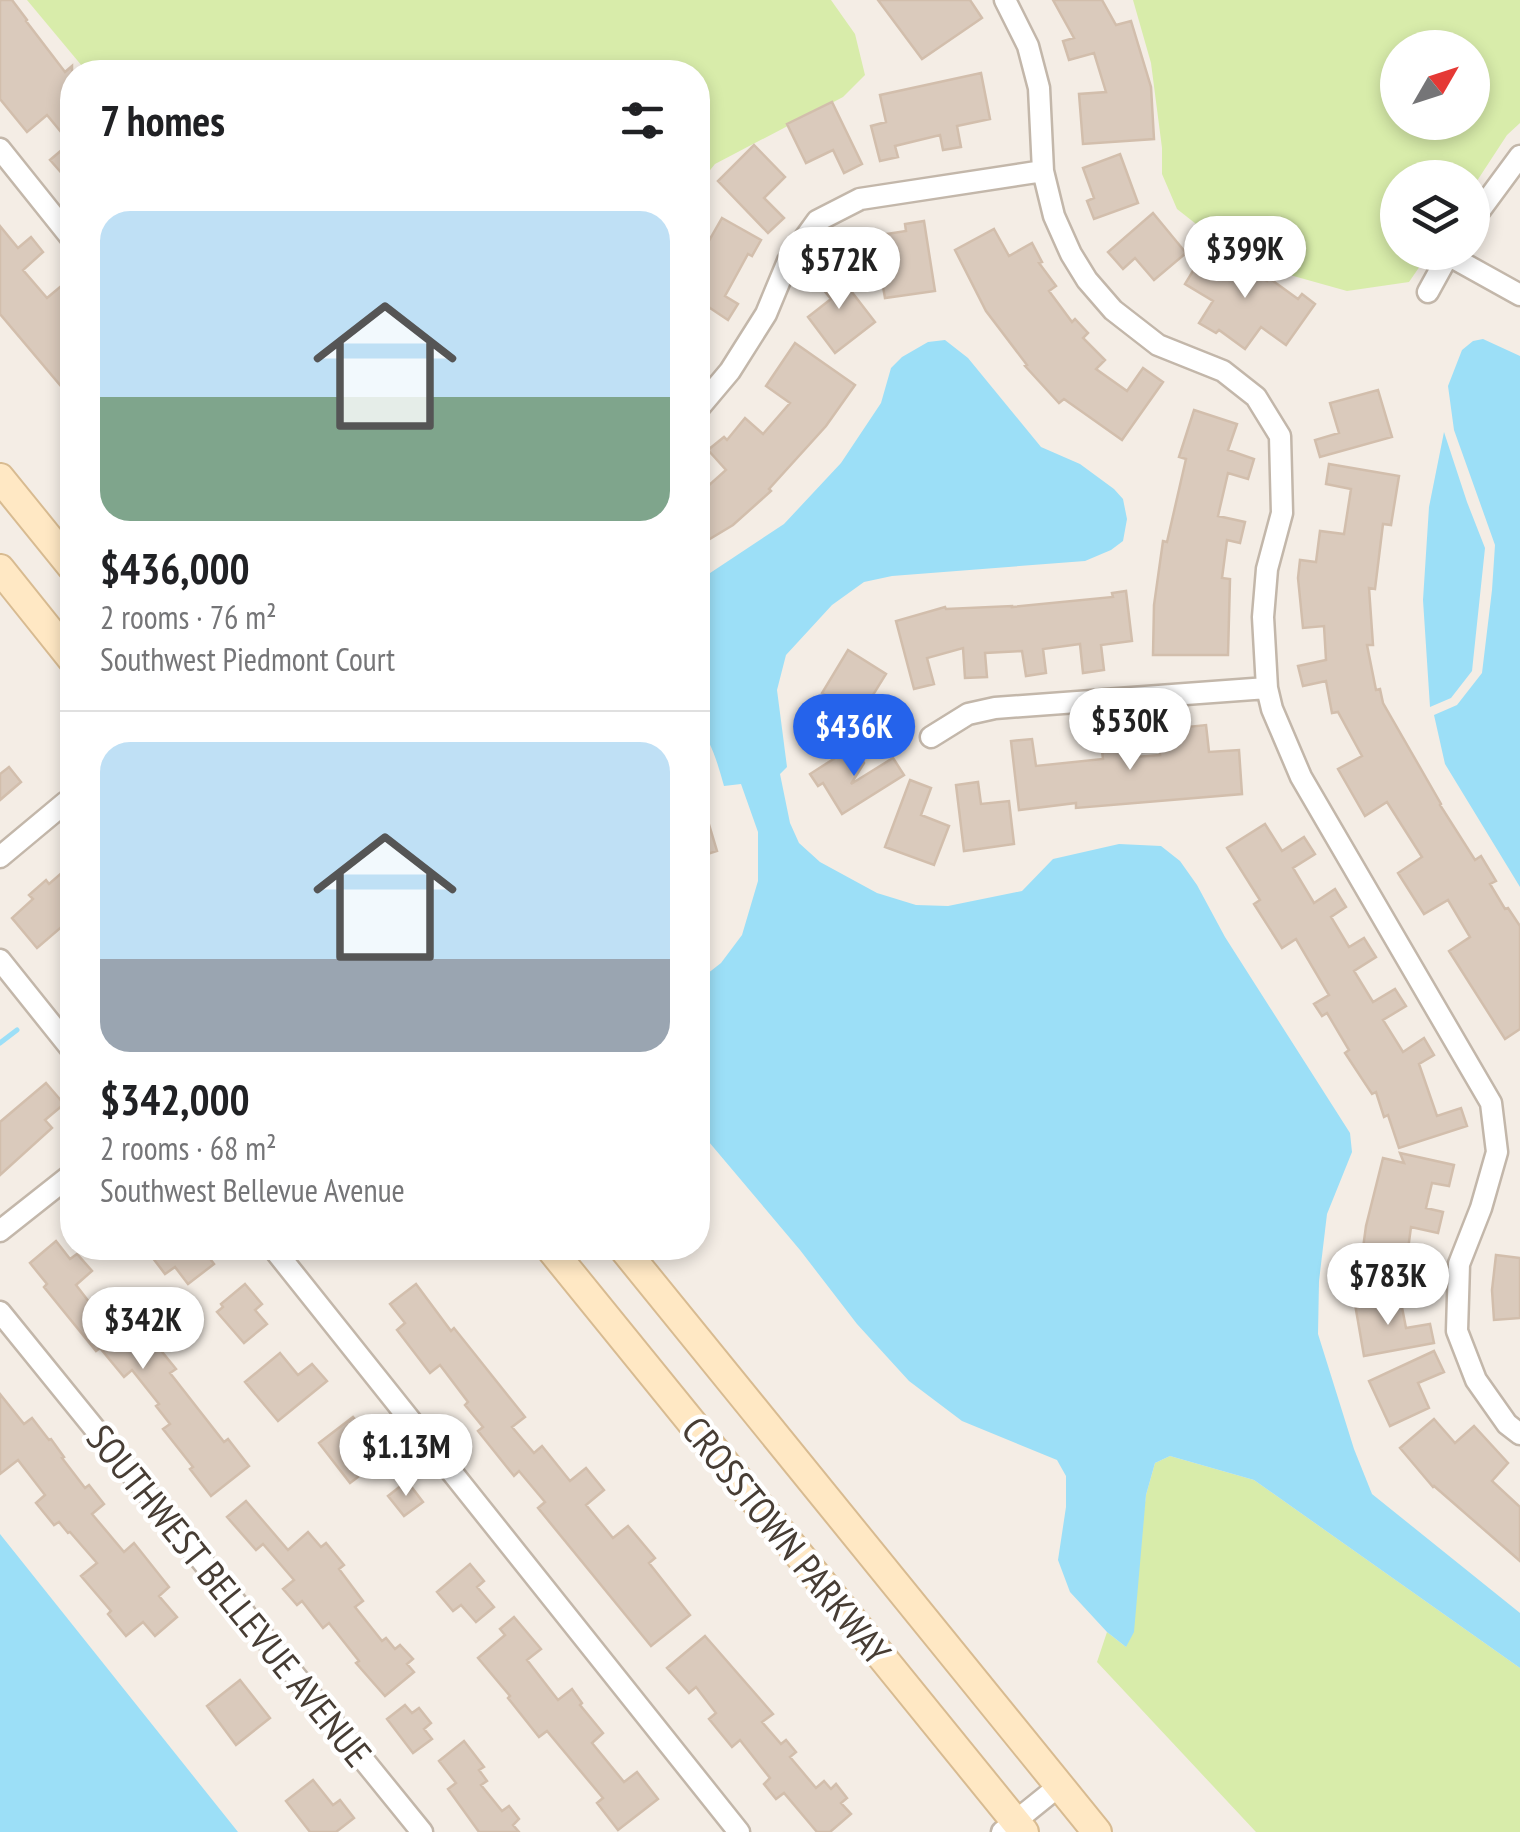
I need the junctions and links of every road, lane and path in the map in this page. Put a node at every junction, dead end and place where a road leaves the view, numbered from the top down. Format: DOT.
graph roads {
  1 [pos="1005,0"];
  2 [pos="0,150"];
  3 [pos="1520,156"];
  4 [pos="1043,171"];
  5 [pos="1490,197"];
  6 [pos="60,224"];
  7 [pos="1440,270"];
  8 [pos="1477,270"];
  9 [pos="1428,292"];
  10 [pos="1520,295"];
  11 [pos="710,395"];
  12 [pos="0,478"];
  13 [pos="60,552"];
  14 [pos="0,569"];
  15 [pos="60,644"];
  16 [pos="1267,688"];
  17 [pos="931,738"];
  18 [pos="60,807"];
  19 [pos="0,857"];
  20 [pos="0,960"];
  21 [pos="60,1035"];
  22 [pos="60,1184"];
  23 [pos="0,1232"];
  24 [pos="283,1260"];
  25 [pos="560,1260"];
  26 [pos="633,1260"];
  27 [pos="0,1312"];
  28 [pos="1520,1434"];
  29 [pos="1059,1786"];
  30 [pos="1014,1828"];
  31 [pos="422,1832"];
  32 [pos="739,1832"];
  33 [pos="1097,1832"];
  1 -- 4 [label="street"];
  2 -- 6 [label="street"];
  3 -- 5 [label="street"];
  4 -- 11 [label="street"];
  4 -- 16 [label="street"];
  7 -- 9 [label="street"];
  8 -- 10 [label="street"];
  12 -- 13 [label="main road"];
  14 -- 15 [label="main road"];
  16 -- 17 [label="street"];
  16 -- 28 [label="street"];
  18 -- 19 [label="street"];
  20 -- 21 [label="street"];
  22 -- 23 [label="street"];
  24 -- 32 [label="street"];
  25 -- 30 [label="main road, CROSSTOWN PARKWAY"];
  26 -- 29 [label="main road, CROSSTOWN PARKWAY"];
  27 -- 31 [label="street, SOUTHWEST BELLEVUE AVENUE"];
  29 -- 30 [label="street"];
  29 -- 33 [label="main road, CROSSTOWN PARKWAY"];
}
